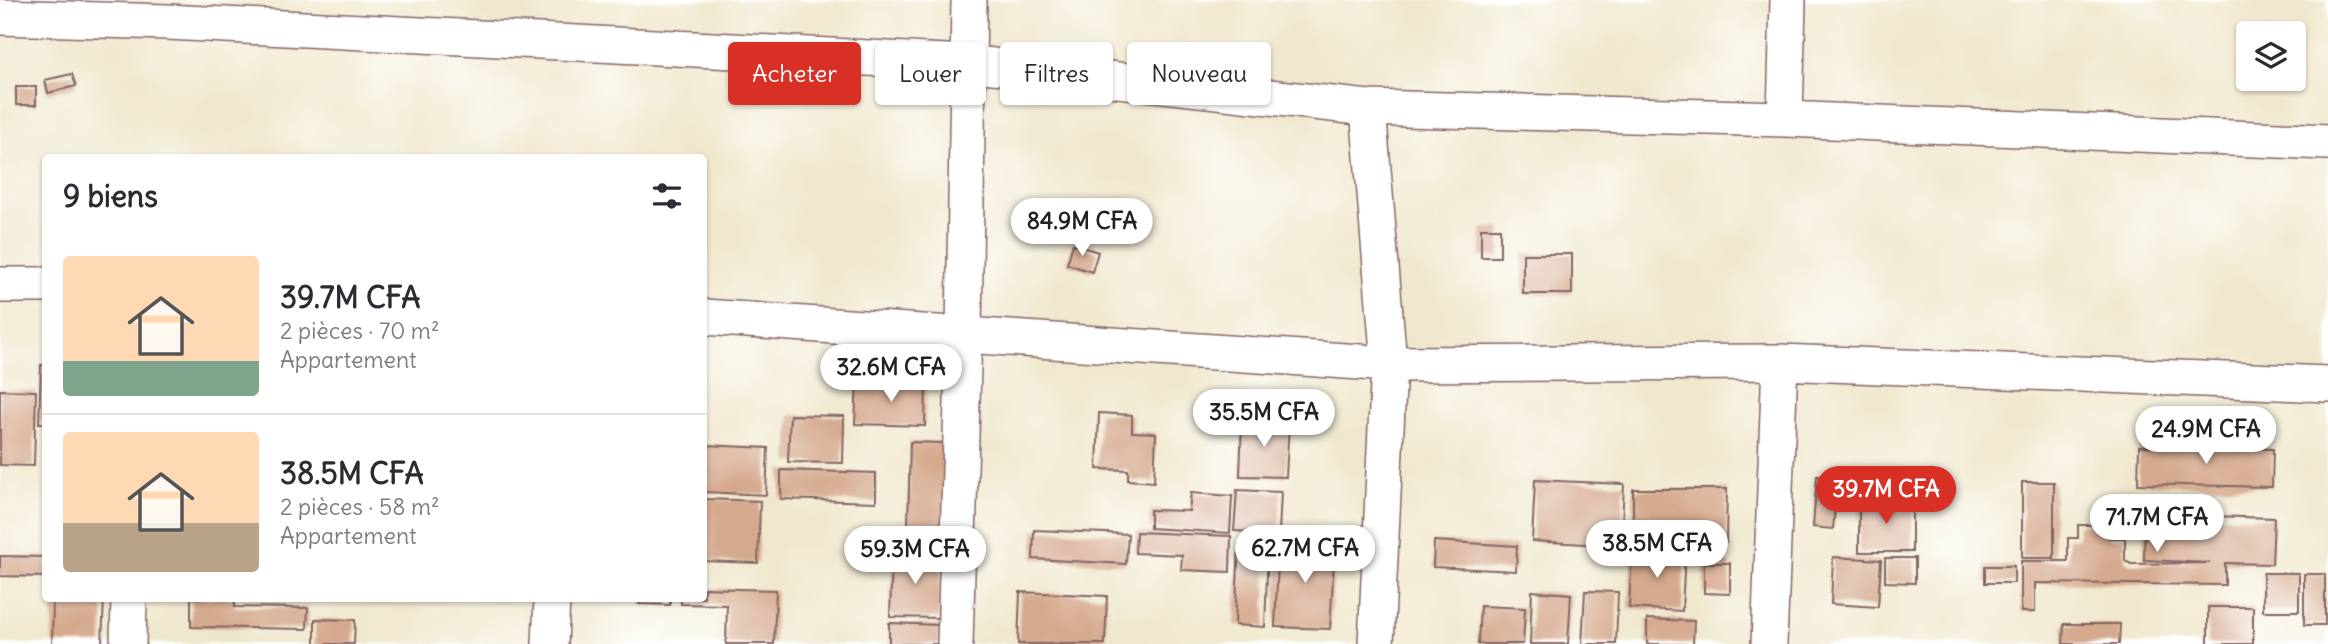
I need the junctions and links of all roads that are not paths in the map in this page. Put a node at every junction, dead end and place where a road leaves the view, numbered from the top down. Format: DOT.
graph roads {
  1 [pos="969,0"];
  2 [pos="1788,0"];
  3 [pos="167,11"];
  4 [pos="0,17"];
  5 [pos="967,42"];
  6 [pos="875,57"];
  7 [pos="986,65"];
  8 [pos="966,105"];
  9 [pos="1368,108"];
  10 [pos="1785,119"];
  11 [pos="2328,142"];
  12 [pos="0,285"];
  13 [pos="42,285"];
  14 [pos="707,317"];
  15 [pos="964,333"];
  16 [pos="1780,362"];
  17 [pos="1389,364"];
  18 [pos="2328,384"];
  19 [pos="129,602"];
  20 [pos="552,602"];
  21 [pos="128,644"];
  22 [pos="550,644"];
  23 [pos="955,644"];
  24 [pos="1376,644"];
  25 [pos="1769,644"];
  1 -- 5 [label="street"];
  2 -- 10 [label="street"];
  3 -- 4 [label="street"];
  3 -- 6 [label="street"];
  7 -- 9 [label="street"];
  8 -- 15 [label="street"];
  9 -- 10 [label="street"];
  9 -- 17 [label="street"];
  10 -- 11 [label="street"];
  12 -- 13 [label="street"];
  14 -- 15 [label="street"];
  15 -- 17 [label="street"];
  15 -- 23 [label="street"];
  16 -- 17 [label="street"];
  16 -- 18 [label="street"];
  16 -- 25 [label="street"];
  17 -- 24 [label="street"];
  19 -- 21 [label="street"];
  20 -- 22 [label="street"];
}
